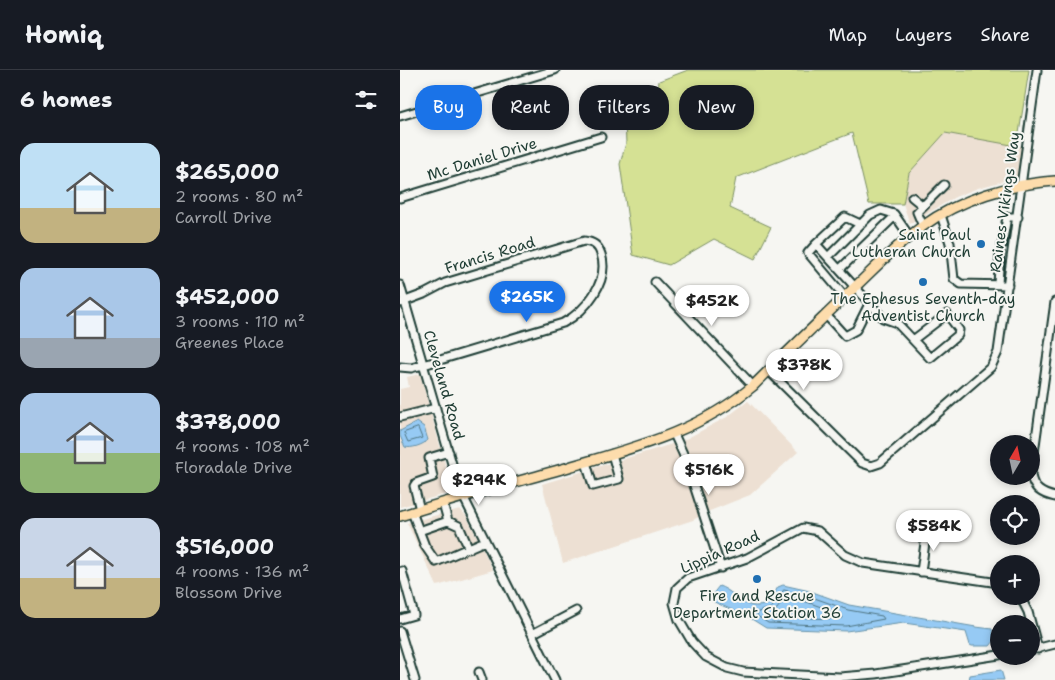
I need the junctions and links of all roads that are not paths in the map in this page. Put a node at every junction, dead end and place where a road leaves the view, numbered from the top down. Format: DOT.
graph roads {
  1 [pos="554,70"];
  2 [pos="1037,70"];
  3 [pos="400,116"];
  4 [pos="601,137"];
  5 [pos="1055,181"];
  6 [pos="944,185"];
  7 [pos="1022,185"];
  8 [pos="912,197"];
  9 [pos="400,198"];
  10 [pos="923,206"];
  11 [pos="941,215"];
  12 [pos="895,216"];
  13 [pos="1018,217"];
  14 [pos="860,224"];
  15 [pos="923,226"];
  16 [pos="910,237"];
  17 [pos="816,244"];
  18 [pos="828,257"];
  19 [pos="840,269"];
  20 [pos="655,282"];
  21 [pos="998,284"];
  22 [pos="400,285"];
  23 [pos="1008,285"];
  24 [pos="854,288"];
  25 [pos="845,297"];
  26 [pos="402,302"];
  27 [pos="1055,302"];
  28 [pos="870,304"];
  29 [pos="826,315"];
  30 [pos="913,340"];
  31 [pos="424,365"];
  32 [pos="400,367"];
  33 [pos="769,371"];
  34 [pos="753,386"];
  35 [pos="436,408"];
  36 [pos="400,417"];
  37 [pos="674,434"];
  38 [pos="1036,435"];
  39 [pos="449,452"];
  40 [pos="612,454"];
  41 [pos="586,462"];
  42 [pos="1035,485"];
  43 [pos="463,497"];
  44 [pos="1055,497"];
  45 [pos="443,503"];
  46 [pos="416,511"];
  47 [pos="400,516"];
  48 [pos="448,521"];
  49 [pos="927,528"];
  50 [pos="419,531"];
  51 [pos="484,541"];
  52 [pos="469,549"];
  53 [pos="721,568"];
  54 [pos="400,572"];
  55 [pos="921,572"];
  56 [pos="990,582"];
  57 [pos="576,611"];
  58 [pos="400,619"];
  59 [pos="400,631"];
  60 [pos="532,634"];
  61 [pos="1055,644"];
  62 [pos="1040,648"];
  63 [pos="990,656"];
  64 [pos="408,658"];
  65 [pos="400,660"];
  66 [pos="479,672"];
  67 [pos="743,676"];
  68 [pos="415,680"];
  69 [pos="482,680"];
  70 [pos="555,680"];
  1 -- 3 [label="street"];
  2 -- 7 [label="street, Raines Vikings Way"];
  4 -- 9 [label="street, Mc Daniel Drive"];
  5 -- 7 [label="main road"];
  6 -- 10 [label="street"];
  7 -- 11 [label="main road"];
  7 -- 13 [label="street, Raines Vikings Way"];
  8 -- 10 [label="street"];
  10 -- 15 [label="street"];
  11 -- 15 [label="main road"];
  11 -- 21 [label="street"];
  12 -- 14 [label="street"];
  12 -- 16 [label="street"];
  12 -- 19 [label="street"];
  13 -- 21 [label="street"];
  13 -- 23 [label="street, Raines Vikings Way"];
  14 -- 17 [label="street"];
  14 -- 18 [label="street"];
  15 -- 16 [label="main road"];
  16 -- 24 [label="main road"];
  17 -- 18 [label="street"];
  17 -- 25 [label="street"];
  18 -- 19 [label="street"];
  19 -- 24 [label="street"];
  20 -- 34 [label="street"];
  21 -- 23 [label="street"];
  22 -- 26 [label="street, Cleveland Road"];
  23 -- 33 [label="street, Raines Vikings Way"];
  24 -- 25 [label="main road"];
  24 -- 28 [label="street"];
  25 -- 29 [label="main road"];
  26 -- 31 [label="street, Cleveland Road"];
  26 -- 31 [label="street, Francis Road"];
  27 -- 38 [label="street"];
  28 -- 29 [label="street"];
  28 -- 30 [label="street"];
  29 -- 33 [label="main road"];
  30 -- 30 [label="street"];
  31 -- 32 [label="street"];
  31 -- 35 [label="street, Cleveland Road"];
  33 -- 34 [label="main road"];
  34 -- 37 [label="main road"];
  35 -- 36 [label="street"];
  35 -- 39 [label="street, Cleveland Road"];
  37 -- 40 [label="main road"];
  37 -- 53 [label="street"];
  39 -- 43 [label="street, Cleveland Road"];
  39 -- 46 [label="street"];
  40 -- 41 [label="main road"];
  40 -- 41 [label="street"];
  41 -- 43 [label="main road"];
  42 -- 44 [label="street"];
  43 -- 45 [label="main road"];
  43 -- 51 [label="street, Cleveland Road"];
  45 -- 46 [label="main road"];
  45 -- 48 [label="street"];
  46 -- 47 [label="main road"];
  46 -- 50 [label="street"];
  48 -- 50 [label="street"];
  48 -- 52 [label="street"];
  49 -- 55 [label="street"];
  50 -- 52 [label="street"];
  51 -- 52 [label="street"];
  51 -- 60 [label="street, Cleveland Road"];
  53 -- 55 [label="street, Lippia Road"];
  53 -- 67 [label="street, Lippia Road"];
  54 -- 58 [label="street"];
  55 -- 56 [label="street, Lippia Road"];
  57 -- 60 [label="street"];
  59 -- 64 [label="street"];
  60 -- 70 [label="street, Cleveland Road"];
  61 -- 62 [label="street"];
  63 -- 67 [label="street"];
  64 -- 65 [label="street"];
  64 -- 68 [label="street"];
  66 -- 69 [label="street"];
}
